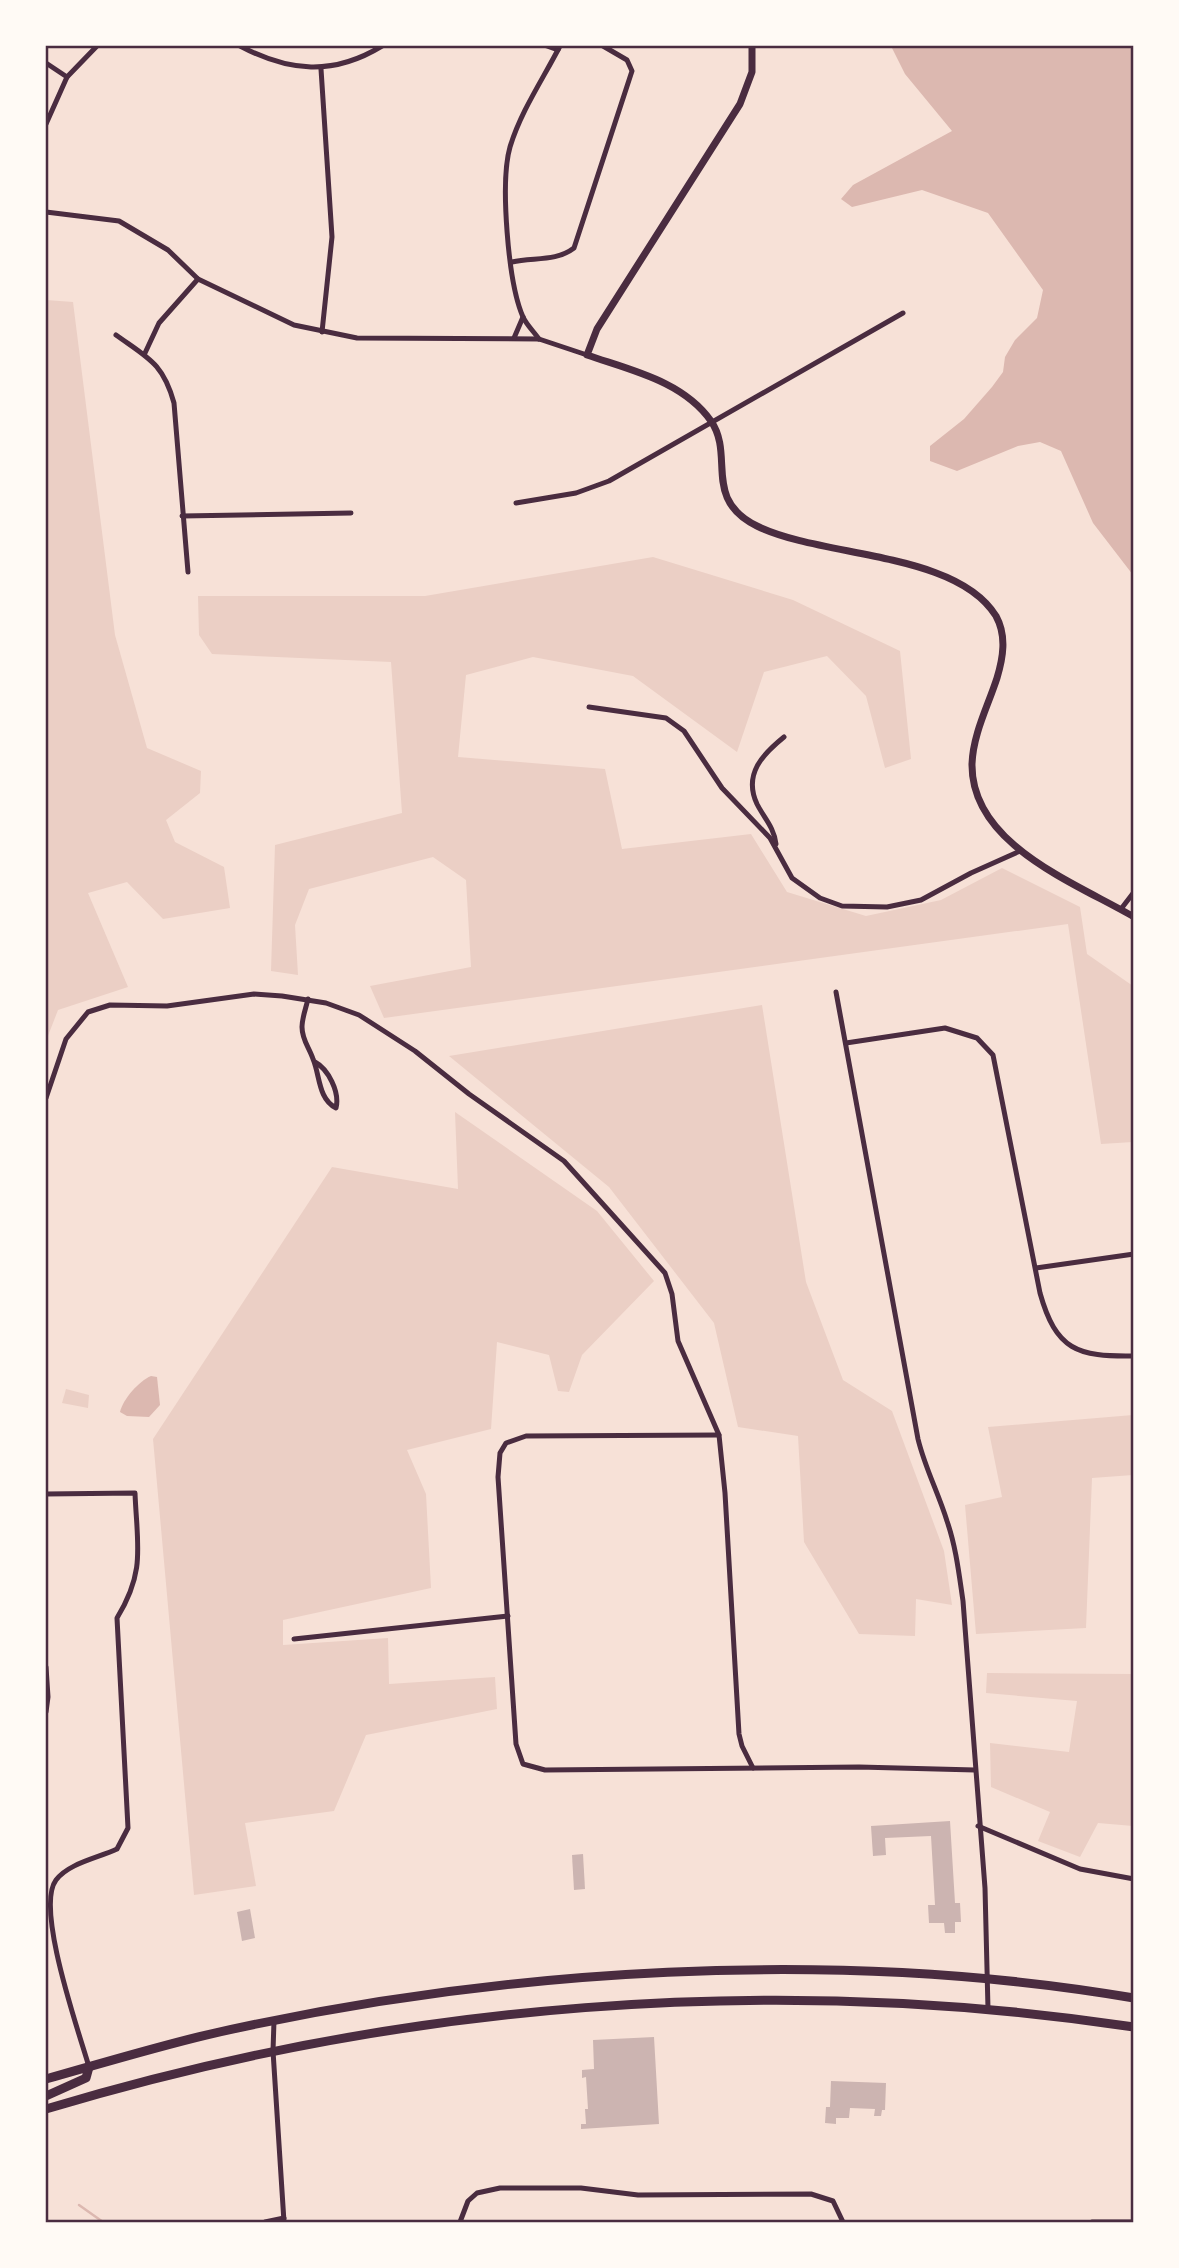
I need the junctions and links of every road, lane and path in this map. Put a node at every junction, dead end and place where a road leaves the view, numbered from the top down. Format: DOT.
graph roads {
  1 [pos="97,46"];
  2 [pos="240,46"];
  3 [pos="382,46"];
  4 [pos="547,46"];
  5 [pos="603,46"];
  6 [pos="752,46"];
  7 [pos="559,48"];
  8 [pos="46,63"];
  9 [pos="321,69"];
  10 [pos="67,77"];
  11 [pos="46,124"];
  12 [pos="46,212"];
  13 [pos="512,262"];
  14 [pos="198,279"];
  15 [pos="904,313"];
  16 [pos="523,317"];
  17 [pos="322,332"];
  18 [pos="116,335"];
  19 [pos="514,338"];
  20 [pos="538,339"];
  21 [pos="145,353"];
  22 [pos="587,355"];
  23 [pos="712,422"];
  24 [pos="516,503"];
  25 [pos="351,513"];
  26 [pos="182,516"];
  27 [pos="188,572"];
  28 [pos="589,707"];
  29 [pos="784,737"];
  30 [pos="776,848"];
  31 [pos="1020,851"];
  32 [pos="1133,892"];
  33 [pos="1121,909"];
  34 [pos="1133,917"];
  35 [pos="836,992"];
  36 [pos="308,999"];
  37 [pos="846,1043"];
  38 [pos="315,1062"];
  39 [pos="331,1083"];
  40 [pos="321,1087"];
  41 [pos="46,1098"];
  42 [pos="1133,1254"];
  43 [pos="1036,1268"];
  44 [pos="1133,1356"];
  45 [pos="719,1435"];
  46 [pos="46,1494"];
  47 [pos="508,1616"];
  48 [pos="294,1639"];
  49 [pos="46,1667"];
  50 [pos="47,1710"];
  51 [pos="754,1768"];
  52 [pos="975,1770"];
  53 [pos="978,1826"];
  54 [pos="1133,1879"];
  55 [pos="988,1980"];
  56 [pos="1133,1998"];
  57 [pos="988,2009"];
  58 [pos="274,2021"];
  59 [pos="1133,2027"];
  60 [pos="273,2051"];
  61 [pos="89,2067"];
  62 [pos="46,2079"];
  63 [pos="46,2096"];
  64 [pos="46,2109"];
  65 [pos="284,2220"];
  66 [pos="265,2222"];
  67 [pos="460,2222"];
  68 [pos="843,2222"];
  69 [pos="1092,2222"];
  70 [pos="1133,2222"];
  1 -- 10 [label="street"];
  2 -- 9 [label="street"];
  3 -- 9 [label="street"];
  4 -- 7 [label="street"];
  5 -- 13 [label="street"];
  6 -- 22 [label="street"];
  7 -- 13 [label="street"];
  8 -- 10 [label="street"];
  9 -- 17 [label="street"];
  10 -- 11 [label="street"];
  12 -- 14 [label="street"];
  13 -- 16 [label="street"];
  14 -- 17 [label="street"];
  14 -- 21 [label="street"];
  15 -- 23 [label="street"];
  16 -- 19 [label="street"];
  16 -- 20 [label="street"];
  17 -- 19 [label="street"];
  18 -- 21 [label="street"];
  19 -- 20 [label="street"];
  20 -- 22 [label="street"];
  21 -- 26 [label="street"];
  22 -- 23 [label="street"];
  23 -- 24 [label="street"];
  23 -- 31 [label="street"];
  25 -- 26 [label="street"];
  26 -- 27 [label="street"];
  28 -- 30 [label="street"];
  29 -- 30 [label="street"];
  30 -- 31 [label="street"];
  31 -- 33 [label="street"];
  32 -- 33 [label="street"];
  33 -- 34 [label="street"];
  35 -- 37 [label="street"];
  36 -- 38 [label="street"];
  36 -- 41 [label="street"];
  36 -- 45 [label="street"];
  37 -- 43 [label="street"];
  37 -- 52 [label="street"];
  38 -- 39 [label="street"];
  38 -- 40 [label="street"];
  39 -- 40 [label="street"];
  39 -- 40 [label="street"];
  42 -- 43 [label="street"];
  43 -- 44 [label="street"];
  45 -- 47 [label="street"];
  45 -- 51 [label="street"];
  46 -- 61 [label="street"];
  47 -- 48 [label="street"];
  47 -- 51 [label="street"];
  49 -- 50 [label="street"];
  51 -- 52 [label="street"];
  52 -- 53 [label="street"];
  53 -- 54 [label="street"];
  53 -- 55 [label="street"];
  55 -- 56 [label="highway"];
  55 -- 57 [label="street"];
  55 -- 58 [label="highway"];
  57 -- 59 [label="highway"];
  57 -- 60 [label="highway"];
  58 -- 60 [label="street"];
  58 -- 61 [label="highway"];
  60 -- 64 [label="highway"];
  60 -- 65 [label="street"];
  61 -- 62 [label="highway"];
  61 -- 63 [label="highway"];
  65 -- 66 [label="street"];
  67 -- 68 [label="street"];
  69 -- 70 [label="street"];
}
